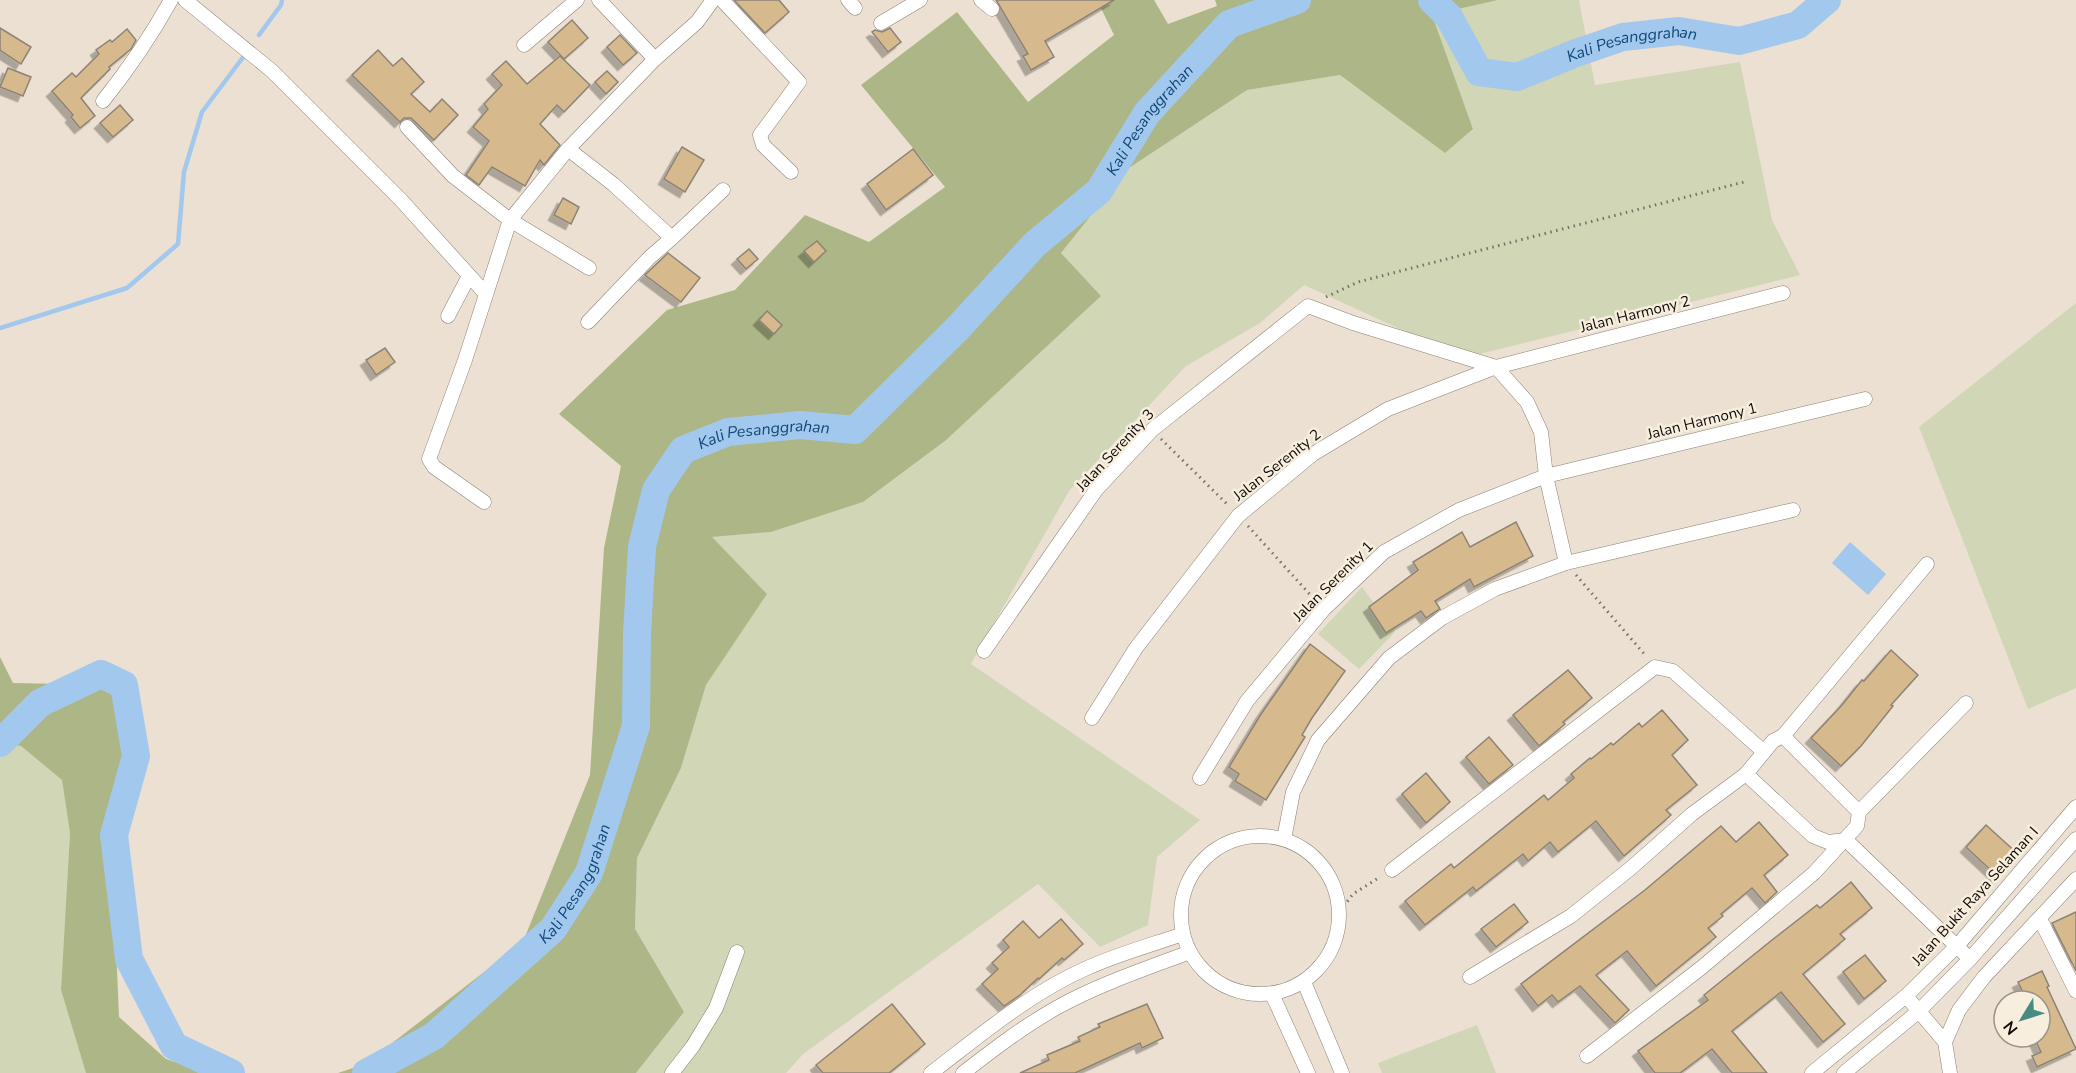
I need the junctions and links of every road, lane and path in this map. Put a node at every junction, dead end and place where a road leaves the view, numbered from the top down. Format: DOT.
graph roads {
  1 [pos="171,0"];
  2 [pos="185,0"];
  3 [pos="577,0"];
  4 [pos="599,0"];
  5 [pos="713,0"];
  6 [pos="722,0"];
  7 [pos="920,0"];
  8 [pos="981,0"];
  9 [pos="992,9"];
  10 [pos="881,23"];
  11 [pos="524,45"];
  12 [pos="655,60"];
  13 [pos="103,101"];
  14 [pos="407,127"];
  15 [pos="568,149"];
  16 [pos="791,172"];
  17 [pos="1744,182"];
  18 [pos="723,190"];
  19 [pos="510,220"];
  20 [pos="672,238"];
  21 [pos="589,268"];
  22 [pos="469,276"];
  23 [pos="485,293"];
  24 [pos="1783,293"];
  25 [pos="1308,306"];
  26 [pos="448,316"];
  27 [pos="588,322"];
  28 [pos="1496,367"];
  29 [pos="1864,399"];
  30 [pos="1546,476"];
  31 [pos="484,502"];
  32 [pos="1793,510"];
  33 [pos="1566,563"];
  34 [pos="1927,564"];
  35 [pos="984,651"];
  36 [pos="1655,667"];
  37 [pos="1966,703"];
  38 [pos="1092,718"];
  39 [pos="1783,736"];
  40 [pos="1764,752"];
  41 [pos="1746,774"];
  42 [pos="1200,778"];
  43 [pos="2076,807"];
  44 [pos="1859,812"];
  45 [pos="2076,838"];
  46 [pos="1284,839"];
  47 [pos="1846,840"];
  48 [pos="1392,870"];
  49 [pos="2076,879"];
  50 [pos="1340,911"];
  51 [pos="2040,919"];
  52 [pos="1183,934"];
  53 [pos="1957,946"];
  54 [pos="737,952"];
  55 [pos="1190,952"];
  56 [pos="1970,959"];
  57 [pos="1470,977"];
  58 [pos="1304,982"];
  59 [pos="2076,991"];
  60 [pos="1272,994"];
  61 [pos="1906,996"];
  62 [pos="1919,1011"];
  63 [pos="1945,1042"];
  64 [pos="1587,1056"];
  65 [pos="672,1073"];
  66 [pos="931,1073"];
  67 [pos="963,1073"];
  68 [pos="1308,1073"];
  69 [pos="1342,1073"];
  70 [pos="1812,1073"];
  71 [pos="1844,1073"];
  72 [pos="1950,1073"];
  1 -- 13 [label="street"];
  2 -- 22 [label="street"];
  3 -- 11 [label="street"];
  4 -- 12 [label="street"];
  5 -- 12 [label="street"];
  6 -- 16 [label="street"];
  7 -- 10 [label="street"];
  8 -- 9 [label="street"];
  12 -- 15 [label="street"];
  14 -- 19 [label="street"];
  15 -- 19 [label="street"];
  15 -- 20 [label="street"];
  17 -- 25 [label="path"];
  18 -- 20 [label="street"];
  19 -- 21 [label="street"];
  19 -- 23 [label="street"];
  20 -- 27 [label="street"];
  22 -- 23 [label="street"];
  22 -- 26 [label="street"];
  23 -- 31 [label="street"];
  24 -- 28 [label="street, Jalan Harmony 2"];
  25 -- 28 [label="street"];
  25 -- 35 [label="street, Jalan Serenity 3"];
  28 -- 30 [label="street"];
  28 -- 38 [label="street, Jalan Serenity 2"];
  29 -- 30 [label="street, Jalan Harmony 1"];
  30 -- 33 [label="street"];
  30 -- 42 [label="street, Jalan Serenity 1"];
  32 -- 33 [label="street"];
  33 -- 36 [label="path"];
  33 -- 46 [label="street"];
  34 -- 39 [label="street"];
  36 -- 40 [label="street"];
  36 -- 48 [label="street"];
  37 -- 44 [label="street"];
  39 -- 40 [label="street"];
  39 -- 44 [label="street"];
  40 -- 41 [label="street"];
  41 -- 47 [label="street"];
  41 -- 57 [label="street"];
  43 -- 53 [label="street, Jalan Bukit Raya Selaman I"];
  44 -- 47 [label="street"];
  45 -- 56 [label="street"];
  46 -- 50 [label="street"];
  46 -- 52 [label="street"];
  47 -- 53 [label="street"];
  47 -- 64 [label="street"];
  48 -- 50 [label="path"];
  49 -- 51 [label="street"];
  50 -- 58 [label="street"];
  51 -- 59 [label="street"];
  51 -- 63 [label="street"];
  52 -- 55 [label="street"];
  52 -- 66 [label="street"];
  53 -- 56 [label="street"];
  53 -- 61 [label="street, Jalan Bukit Raya Selaman I"];
  54 -- 65 [label="street"];
  55 -- 60 [label="street"];
  55 -- 67 [label="street"];
  56 -- 62 [label="street"];
  58 -- 60 [label="street"];
  58 -- 69 [label="street"];
  60 -- 68 [label="street"];
  61 -- 62 [label="street"];
  61 -- 70 [label="street, Jalan Bukit Raya Selaman I"];
  62 -- 63 [label="street"];
  62 -- 71 [label="street"];
  63 -- 72 [label="street"];
}
